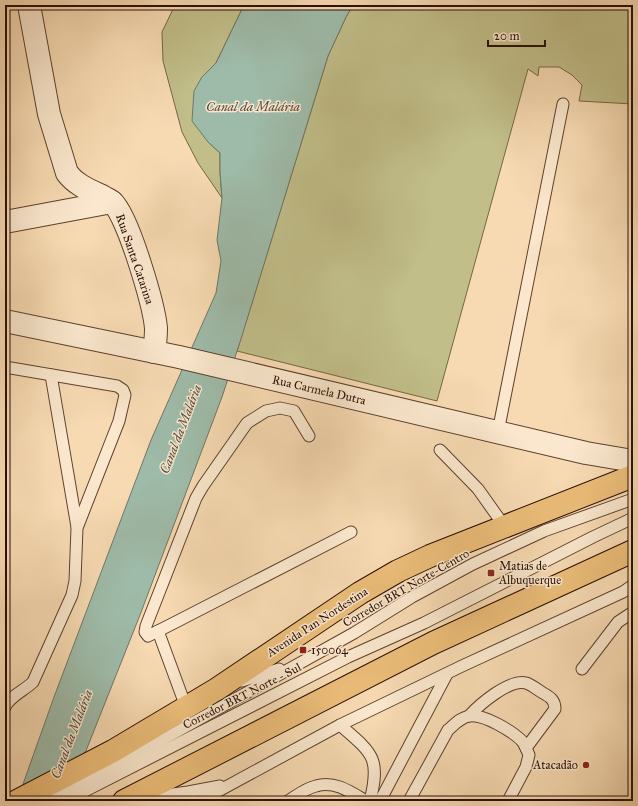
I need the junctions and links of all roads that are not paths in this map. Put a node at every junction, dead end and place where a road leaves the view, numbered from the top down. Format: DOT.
graph roads {
  1 [pos="29,5"];
  2 [pos="563,104"];
  3 [pos="112,202"];
  4 [pos="5,222"];
  5 [pos="5,321"];
  6 [pos="154,352"];
  7 [pos="5,367"];
  8 [pos="52,375"];
  9 [pos="498,432"];
  10 [pos="309,436"];
  11 [pos="440,450"];
  12 [pos="630,472"];
  13 [pos="633,499"];
  14 [pos="633,518"];
  15 [pos="505,527"];
  16 [pos="77,528"];
  17 [pos="544,531"];
  18 [pos="351,532"];
  19 [pos="633,551"];
  20 [pos="633,585"];
  21 [pos="633,612"];
  22 [pos="158,631"];
  23 [pos="301,662"];
  24 [pos="582,669"];
  25 [pos="447,674"];
  26 [pos="217,689"];
  27 [pos="5,707"];
  28 [pos="186,707"];
  29 [pos="469,716"];
  30 [pos="340,725"];
  31 [pos="526,748"];
  32 [pos="116,763"];
  33 [pos="231,784"];
  34 [pos="125,800"];
  35 [pos="17,801"];
  36 [pos="49,801"];
  37 [pos="65,801"];
  38 [pos="200,801"];
  39 [pos="288,801"];
  40 [pos="366,801"];
  41 [pos="370,801"];
  42 [pos="380,801"];
  43 [pos="409,801"];
  44 [pos="508,801"];
  1 -- 3 [label="street, Rua Santa Catarina"];
  2 -- 9 [label="lane"];
  3 -- 4 [label="street"];
  3 -- 6 [label="street, Rua Santa Catarina"];
  5 -- 6 [label="street, Rua Carmela Dutra"];
  6 -- 9 [label="street, Rua Carmela Dutra"];
  7 -- 8 [label="lane"];
  8 -- 16 [label="lane"];
  8 -- 16 [label="lane"];
  9 -- 12 [label="street, Rua Carmela Dutra"];
  10 -- 22 [label="lane"];
  11 -- 15 [label="lane"];
  12 -- 15 [label="highway, Avenida Pan Nordestina"];
  12 -- 17 [label="lane, Corredor BRT Norte-Centro"];
  13 -- 17 [label="lane, Corredor BRT Norte-Centro"];
  14 -- 32 [label="lane, Corredor BRT Norte - Sul"];
  15 -- 26 [label="highway, Avenida Pan Nordestina"];
  16 -- 27 [label="lane"];
  17 -- 23 [label="lane, Corredor BRT Norte-Centro"];
  18 -- 22 [label="lane"];
  19 -- 34 [label="highway"];
  20 -- 25 [label="lane"];
  21 -- 24 [label="lane"];
  22 -- 28 [label="lane"];
  23 -- 26 [label="lane"];
  23 -- 32 [label="lane, Corredor BRT Norte-Centro"];
  25 -- 30 [label="lane"];
  25 -- 42 [label="lane"];
  26 -- 28 [label="highway, Avenida Pan Nordestina"];
  28 -- 32 [label="highway, Avenida Pan Nordestina"];
  29 -- 31 [label="lane"];
  29 -- 31 [label="lane"];
  29 -- 43 [label="lane"];
  30 -- 33 [label="lane"];
  30 -- 41 [label="lane"];
  31 -- 44 [label="lane"];
  32 -- 35 [label="highway, Avenida Pan Nordestina"];
  32 -- 36 [label="lane"];
  32 -- 37 [label="lane"];
  33 -- 34 [label="lane"];
  33 -- 38 [label="lane"];
  39 -- 40 [label="lane"];
}
